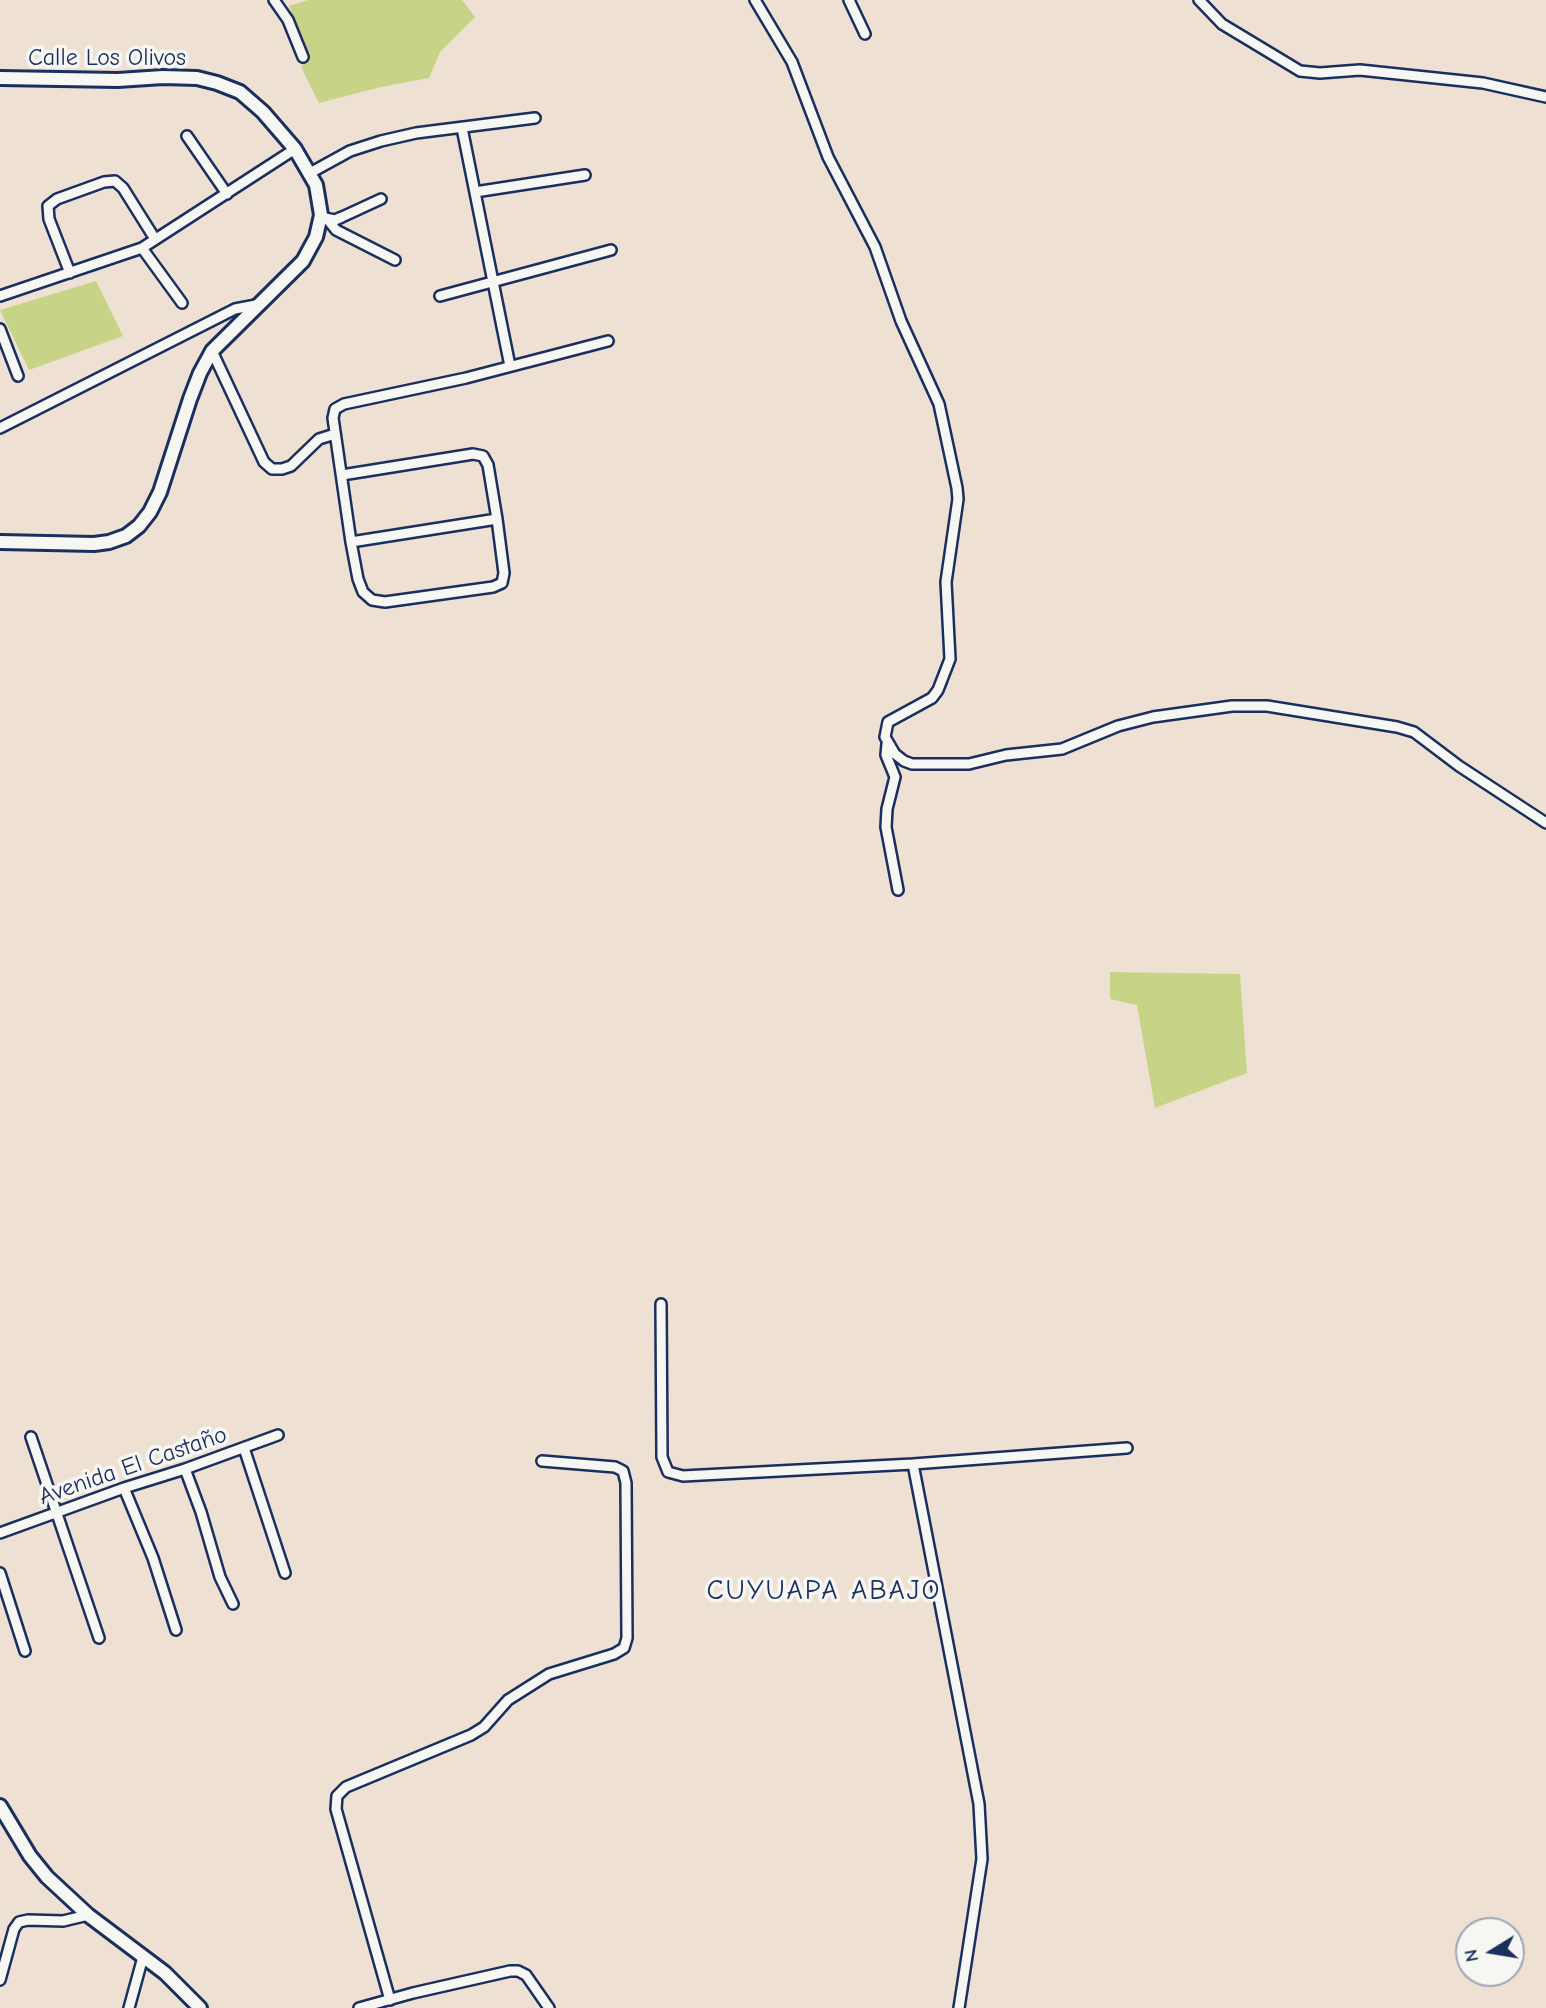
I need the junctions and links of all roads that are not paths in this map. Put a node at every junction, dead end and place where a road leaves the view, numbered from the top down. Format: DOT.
graph roads {
  1 [pos="274,0"];
  2 [pos="755,0"];
  3 [pos="849,0"];
  4 [pos="1199,0"];
  5 [pos="864,34"];
  6 [pos="303,57"];
  7 [pos="0,78"];
  8 [pos="1546,97"];
  9 [pos="535,118"];
  10 [pos="462,128"];
  11 [pos="187,136"];
  12 [pos="295,149"];
  13 [pos="310,173"];
  14 [pos="584,175"];
  15 [pos="475,192"];
  16 [pos="227,194"];
  17 [pos="381,199"];
  18 [pos="324,218"];
  19 [pos="155,239"];
  20 [pos="142,248"];
  21 [pos="611,250"];
  22 [pos="394,260"];
  23 [pos="70,273"];
  24 [pos="494,282"];
  25 [pos="0,296"];
  26 [pos="440,296"];
  27 [pos="182,303"];
  28 [pos="256,305"];
  29 [pos="0,329"];
  30 [pos="608,341"];
  31 [pos="212,351"];
  32 [pos="510,366"];
  33 [pos="18,376"];
  34 [pos="0,428"];
  35 [pos="335,433"];
  36 [pos="342,475"];
  37 [pos="497,519"];
  38 [pos="0,542"];
  39 [pos="351,542"];
  40 [pos="887,744"];
  41 [pos="1546,823"];
  42 [pos="898,890"];
  43 [pos="661,1304"];
  44 [pos="278,1435"];
  45 [pos="30,1437"];
  46 [pos="244,1448"];
  47 [pos="1127,1448"];
  48 [pos="542,1461"];
  49 [pos="913,1464"];
  50 [pos="185,1469"];
  51 [pos="124,1488"];
  52 [pos="56,1512"];
  53 [pos="0,1534"];
  54 [pos="0,1573"];
  55 [pos="285,1573"];
  56 [pos="233,1604"];
  57 [pos="176,1630"];
  58 [pos="99,1638"];
  59 [pos="25,1651"];
  60 [pos="0,1805"];
  61 [pos="88,1915"];
  62 [pos="143,1957"];
  63 [pos="0,1980"];
  64 [pos="390,2000"];
  65 [pos="130,2008"];
  66 [pos="200,2008"];
  67 [pos="359,2008"];
  68 [pos="549,2008"];
  69 [pos="959,2008"];
  1 -- 6 [label="street"];
  2 -- 40 [label="street"];
  3 -- 5 [label="street"];
  4 -- 8 [label="street"];
  7 -- 12 [label="street, Calle Los Olivos"];
  9 -- 10 [label="street"];
  10 -- 13 [label="street"];
  10 -- 15 [label="street"];
  11 -- 16 [label="street"];
  12 -- 13 [label="street, Calle Los Olivos"];
  12 -- 16 [label="street"];
  13 -- 18 [label="street, Calle Los Olivos"];
  14 -- 15 [label="street"];
  15 -- 24 [label="street"];
  16 -- 19 [label="street"];
  17 -- 18 [label="street"];
  18 -- 22 [label="street"];
  18 -- 28 [label="street, Calle Los Olivos"];
  19 -- 20 [label="street"];
  19 -- 23 [label="street"];
  20 -- 23 [label="street"];
  20 -- 27 [label="street"];
  21 -- 24 [label="street"];
  23 -- 25 [label="street"];
  24 -- 26 [label="street"];
  24 -- 32 [label="street"];
  28 -- 31 [label="street, Calle Los Olivos"];
  28 -- 34 [label="street"];
  29 -- 33 [label="street"];
  30 -- 32 [label="street"];
  31 -- 35 [label="street"];
  31 -- 38 [label="street, Calle Los Olivos"];
  32 -- 35 [label="street"];
  35 -- 36 [label="street"];
  36 -- 37 [label="street"];
  36 -- 39 [label="street"];
  37 -- 39 [label="street"];
  37 -- 39 [label="street"];
  40 -- 41 [label="street"];
  40 -- 42 [label="street"];
  43 -- 49 [label="street"];
  44 -- 46 [label="street, Avenida El Castaño"];
  45 -- 52 [label="street"];
  46 -- 50 [label="street, Avenida El Castaño"];
  46 -- 55 [label="street"];
  47 -- 49 [label="street"];
  48 -- 64 [label="street"];
  49 -- 69 [label="street"];
  50 -- 51 [label="street, Avenida El Castaño"];
  50 -- 56 [label="street"];
  51 -- 52 [label="street, Avenida El Castaño"];
  51 -- 57 [label="street"];
  52 -- 53 [label="street, Avenida El Castaño"];
  52 -- 58 [label="street"];
  54 -- 59 [label="street"];
  60 -- 61 [label="street"];
  61 -- 62 [label="street"];
  61 -- 63 [label="street"];
  62 -- 65 [label="street"];
  62 -- 66 [label="street"];
  64 -- 67 [label="street"];
  64 -- 68 [label="street"];
}
